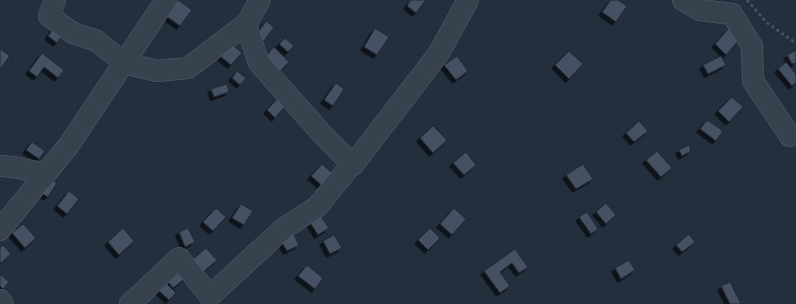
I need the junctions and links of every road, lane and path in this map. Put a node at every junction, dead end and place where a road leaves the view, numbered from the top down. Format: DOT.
graph roads {
  1 [pos="55,0"];
  2 [pos="166,0"];
  3 [pos="260,0"];
  4 [pos="468,0"];
  5 [pos="683,0"];
  6 [pos="747,0"];
  7 [pos="247,23"];
  8 [pos="796,41"];
  9 [pos="124,63"];
  10 [pos="790,136"];
  11 [pos="352,164"];
  12 [pos="0,166"];
  13 [pos="46,174"];
  14 [pos="0,230"];
  15 [pos="0,300"];
  16 [pos="4,304"];
  17 [pos="130,304"];
  1 -- 9 [label="street"];
  2 -- 9 [label="street"];
  3 -- 7 [label="street"];
  4 -- 11 [label="street"];
  5 -- 10 [label="street"];
  6 -- 8 [label="path"];
  7 -- 9 [label="street"];
  7 -- 11 [label="street"];
  9 -- 13 [label="street"];
  11 -- 17 [label="street"];
  12 -- 13 [label="street"];
  13 -- 14 [label="street"];
  15 -- 16 [label="street"];
}
